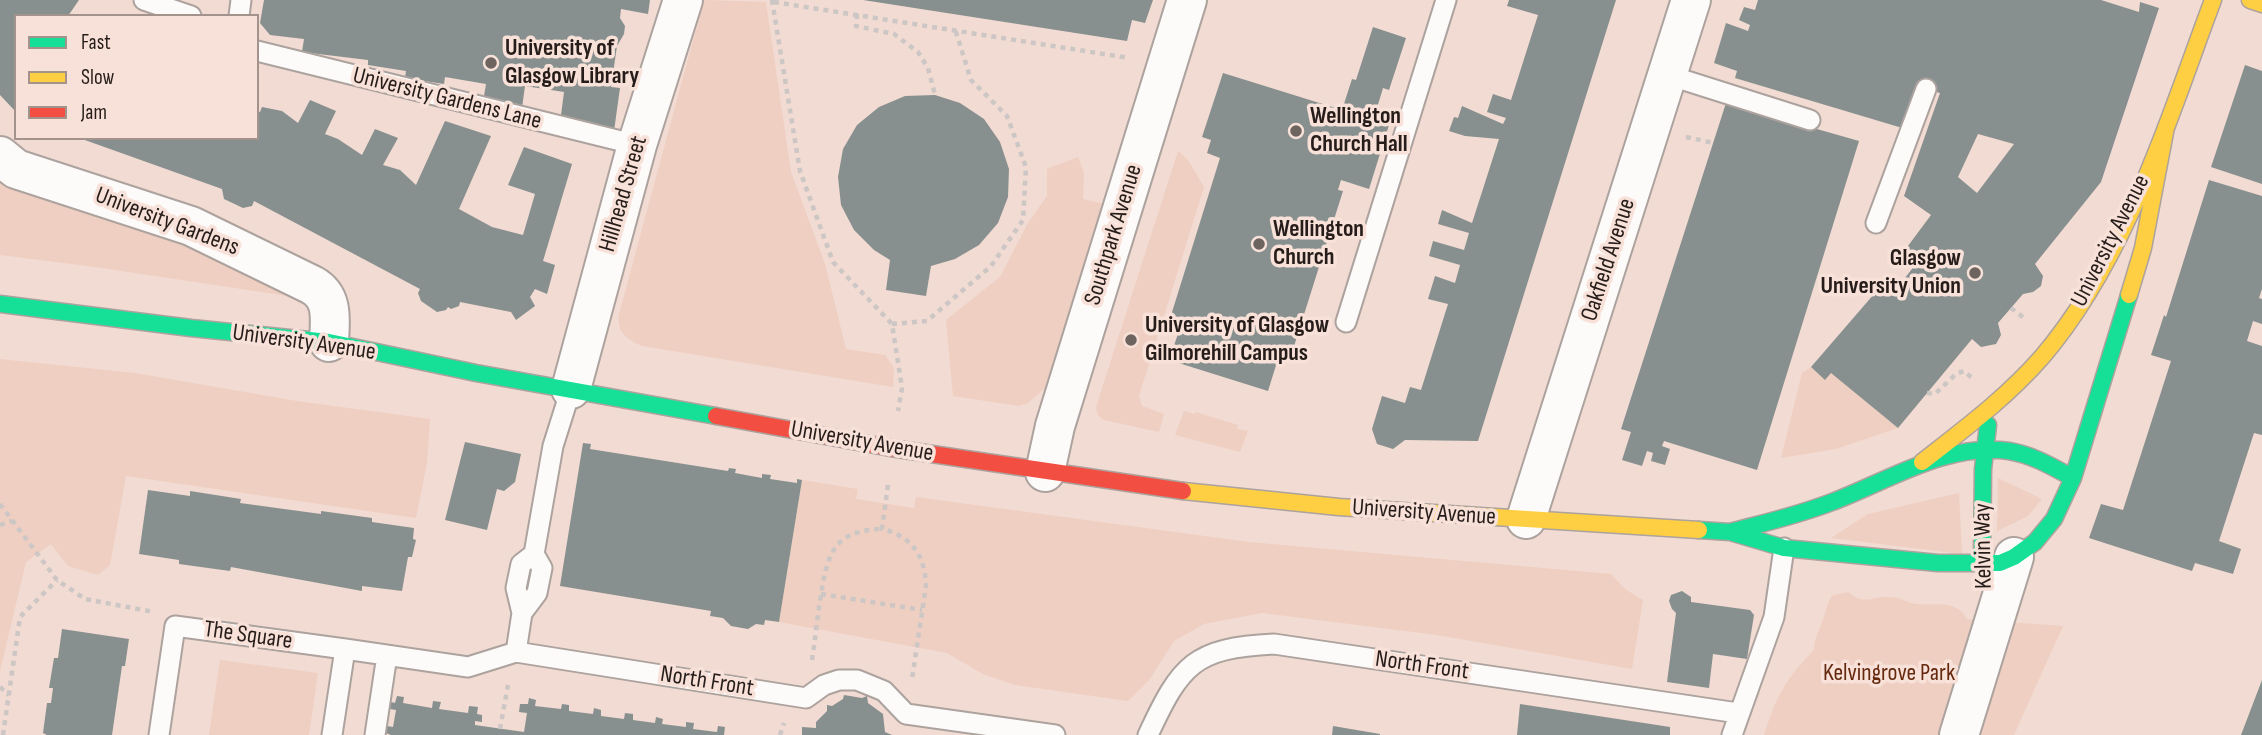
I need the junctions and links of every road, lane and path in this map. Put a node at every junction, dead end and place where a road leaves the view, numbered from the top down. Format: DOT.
graph roads {
  1 [pos="144,0"];
  2 [pos="683,0"];
  3 [pos="1187,0"];
  4 [pos="1446,0"];
  5 [pos="1690,0"];
  6 [pos="2213,0"];
  7 [pos="2250,0"];
  8 [pos="773,1"];
  9 [pos="2262,4"];
  10 [pos="185,14"];
  11 [pos="857,14"];
  12 [pos="955,29"];
  13 [pos="259,51"];
  14 [pos="1166,67"];
  15 [pos="1668,75"];
  16 [pos="1926,89"];
  17 [pos="935,95"];
  18 [pos="1810,120"];
  19 [pos="2166,127"];
  20 [pos="637,145"];
  21 [pos="0,156"];
  22 [pos="1876,223"];
  23 [pos="0,304"];
  24 [pos="1346,322"];
  25 [pos="892,324"];
  26 [pos="329,342"];
  27 [pos="571,389"];
  28 [pos="1992,407"];
  29 [pos="891,448"];
  30 [pos="1984,449"];
  31 [pos="1922,462"];
  32 [pos="1045,472"];
  33 [pos="2073,478"];
  34 [pos="0,504"];
  35 [pos="1526,519"];
  36 [pos="12,521"];
  37 [pos="0,525"];
  38 [pos="883,530"];
  39 [pos="1730,532"];
  40 [pos="1784,548"];
  41 [pos="1998,560"];
  42 [pos="57,580"];
  43 [pos="821,594"];
  44 [pos="922,610"];
  45 [pos="175,626"];
  46 [pos="345,649"];
  47 [pos="516,652"];
  48 [pos="387,655"];
  49 [pos="0,687"];
  50 [pos="9,695"];
  51 [pos="806,698"];
  52 [pos="1738,713"];
  53 [pos="906,714"];
  54 [pos="500,729"];
  55 [pos="3,735"];
  56 [pos="159,735"];
  57 [pos="331,735"];
  58 [pos="375,735"];
  59 [pos="780,735"];
  60 [pos="1055,735"];
  61 [pos="1149,735"];
  62 [pos="1732,735"];
  63 [pos="1959,735"];
  1 -- 10 [label="lane"];
  2 -- 20 [label="street, Hillhead Street"];
  3 -- 14 [label="street, Southpark Avenue"];
  4 -- 24 [label="lane"];
  5 -- 15 [label="street, Oakfield Avenue"];
  6 -- 19 [label="street, University Avenue"];
  7 -- 9 [label="street"];
  8 -- 11 [label="path"];
  8 -- 25 [label="path"];
  11 -- 12 [label="path"];
  11 -- 17 [label="path"];
  12 -- 14 [label="path"];
  12 -- 25 [label="path"];
  13 -- 20 [label="lane, University Gardens Lane"];
  14 -- 32 [label="street, Southpark Avenue"];
  15 -- 18 [label="lane"];
  15 -- 35 [label="street, Oakfield Avenue"];
  16 -- 22 [label="lane"];
  19 -- 28 [label="street, University Avenue"];
  19 -- 33 [label="street, University Avenue"];
  20 -- 27 [label="street, Hillhead Street"];
  21 -- 26 [label="street, University Gardens"];
  23 -- 26 [label="street, University Avenue"];
  25 -- 29 [label="path"];
  26 -- 27 [label="street, University Avenue"];
  27 -- 29 [label="street, University Avenue"];
  27 -- 47 [label="lane"];
  28 -- 30 [label="street, Kelvin Way"];
  28 -- 31 [label="street, University Avenue"];
  29 -- 32 [label="street, University Avenue"];
  29 -- 38 [label="path"];
  30 -- 31 [label="street, University Avenue"];
  30 -- 33 [label="street, University Avenue"];
  30 -- 41 [label="street, Kelvin Way"];
  31 -- 39 [label="street, University Avenue"];
  32 -- 35 [label="street, University Avenue"];
  33 -- 41 [label="street, University Avenue"];
  34 -- 36 [label="path"];
  35 -- 39 [label="street, University Avenue"];
  36 -- 37 [label="path"];
  36 -- 42 [label="path"];
  38 -- 43 [label="path"];
  38 -- 44 [label="path"];
  39 -- 40 [label="street, University Avenue"];
  40 -- 41 [label="street, University Avenue"];
  40 -- 52 [label="lane"];
  41 -- 63 [label="street, Kelvin Way"];
  42 -- 45 [label="path"];
  42 -- 50 [label="path"];
  43 -- 44 [label="path"];
  43 -- 51 [label="path"];
  44 -- 53 [label="path"];
  45 -- 46 [label="lane, The Square"];
  45 -- 56 [label="lane, The Square"];
  46 -- 48 [label="lane, North Front"];
  46 -- 57 [label="lane"];
  47 -- 48 [label="lane, North Front"];
  47 -- 51 [label="lane, North Front"];
  47 -- 54 [label="path"];
  48 -- 58 [label="lane"];
  49 -- 50 [label="path"];
  50 -- 55 [label="path"];
  51 -- 53 [label="lane"];
  51 -- 59 [label="path"];
  52 -- 61 [label="lane, North Front"];
  52 -- 62 [label="lane"];
  53 -- 60 [label="lane"];
}
